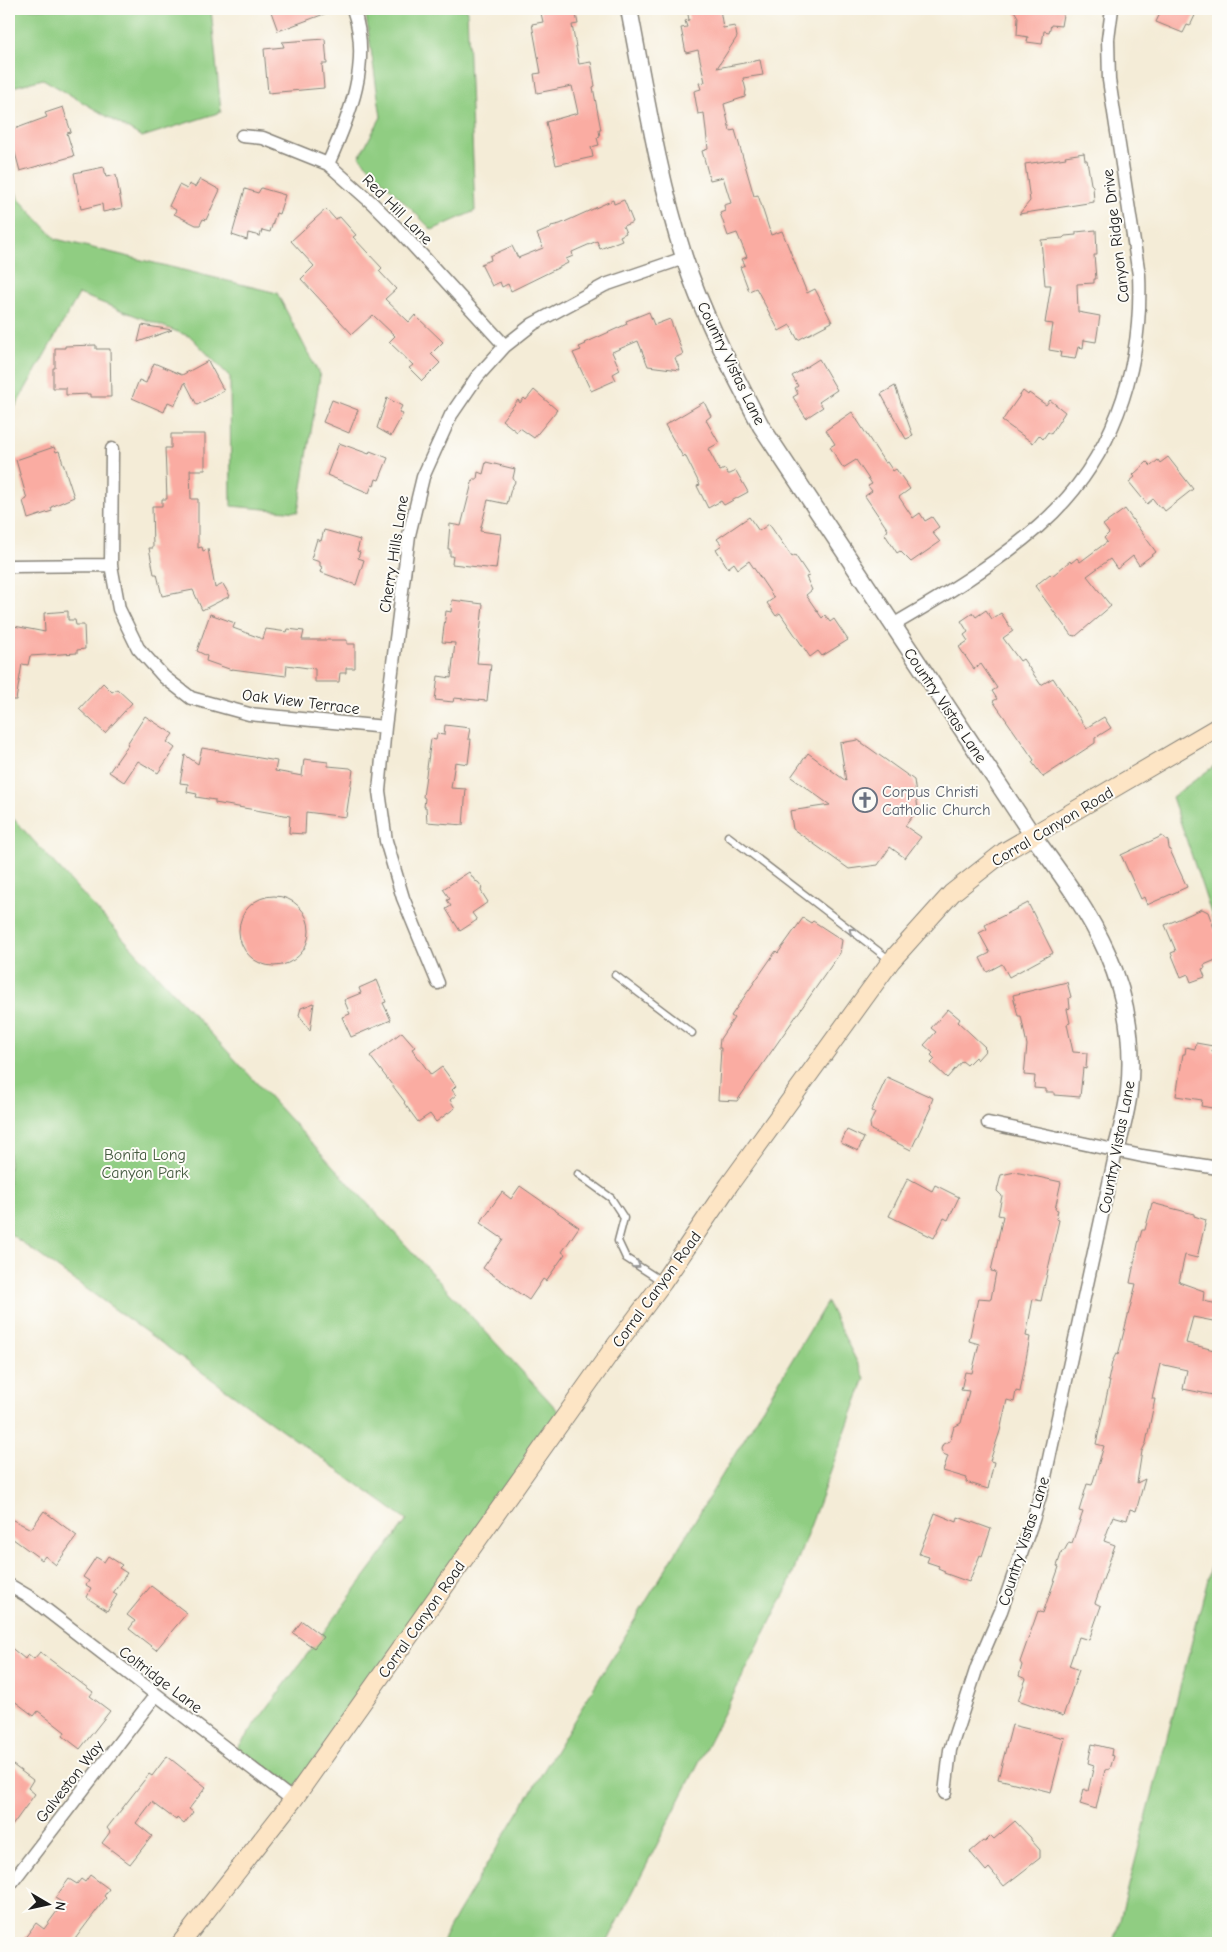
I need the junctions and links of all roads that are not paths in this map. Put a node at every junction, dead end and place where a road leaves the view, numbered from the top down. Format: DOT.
graph roads {
  1 [pos="353,9"];
  2 [pos="629,9"];
  3 [pos="1112,9"];
  4 [pos="242,136"];
  5 [pos="328,164"];
  6 [pos="684,258"];
  7 [pos="505,346"];
  8 [pos="112,449"];
  9 [pos="111,565"];
  10 [pos="12,566"];
  11 [pos="893,625"];
  12 [pos="385,727"];
  13 [pos="1218,727"];
  14 [pos="728,836"];
  15 [pos="1033,836"];
  16 [pos="891,961"];
  17 [pos="615,975"];
  18 [pos="438,983"];
  19 [pos="692,1033"];
  20 [pos="988,1123"];
  21 [pos="1116,1150"];
  22 [pos="1218,1168"];
  23 [pos="578,1174"];
  24 [pos="664,1282"];
  25 [pos="9,1585"];
  26 [pos="155,1696"];
  27 [pos="945,1793"];
  28 [pos="293,1800"];
  29 [pos="9,1886"];
  30 [pos="181,1943"];
  1 -- 5 [label="street"];
  2 -- 6 [label="street, Country Vistas Lane"];
  3 -- 11 [label="street, Canyon Ridge Drive"];
  4 -- 5 [label="street, Red Hill Lane"];
  5 -- 7 [label="street, Red Hill Lane"];
  6 -- 7 [label="street, Cherry Hills Lane"];
  6 -- 11 [label="street, Country Vistas Lane"];
  7 -- 12 [label="street, Cherry Hills Lane"];
  8 -- 9 [label="street, Oak View Terrace"];
  9 -- 10 [label="street"];
  9 -- 12 [label="street, Oak View Terrace"];
  11 -- 15 [label="street, Country Vistas Lane"];
  12 -- 18 [label="street, Cherry Hills Lane"];
  13 -- 15 [label="main road, Corral Canyon Road"];
  16 -- 14 [label="lane, one-way"];
  15 -- 16 [label="main road, Corral Canyon Road"];
  15 -- 21 [label="street, Country Vistas Lane"];
  16 -- 24 [label="main road, Corral Canyon Road"];
  17 -- 19 [label="lane"];
  20 -- 21 [label="street"];
  21 -- 22 [label="street"];
  21 -- 27 [label="street, Country Vistas Lane"];
  23 -- 24 [label="lane, one-way"];
  24 -- 28 [label="main road, Corral Canyon Road"];
  25 -- 26 [label="street, Coltridge Lane"];
  26 -- 28 [label="street, Coltridge Lane"];
  26 -- 29 [label="street, Galveston Way"];
  28 -- 30 [label="main road, Corral Canyon Road"];
}
